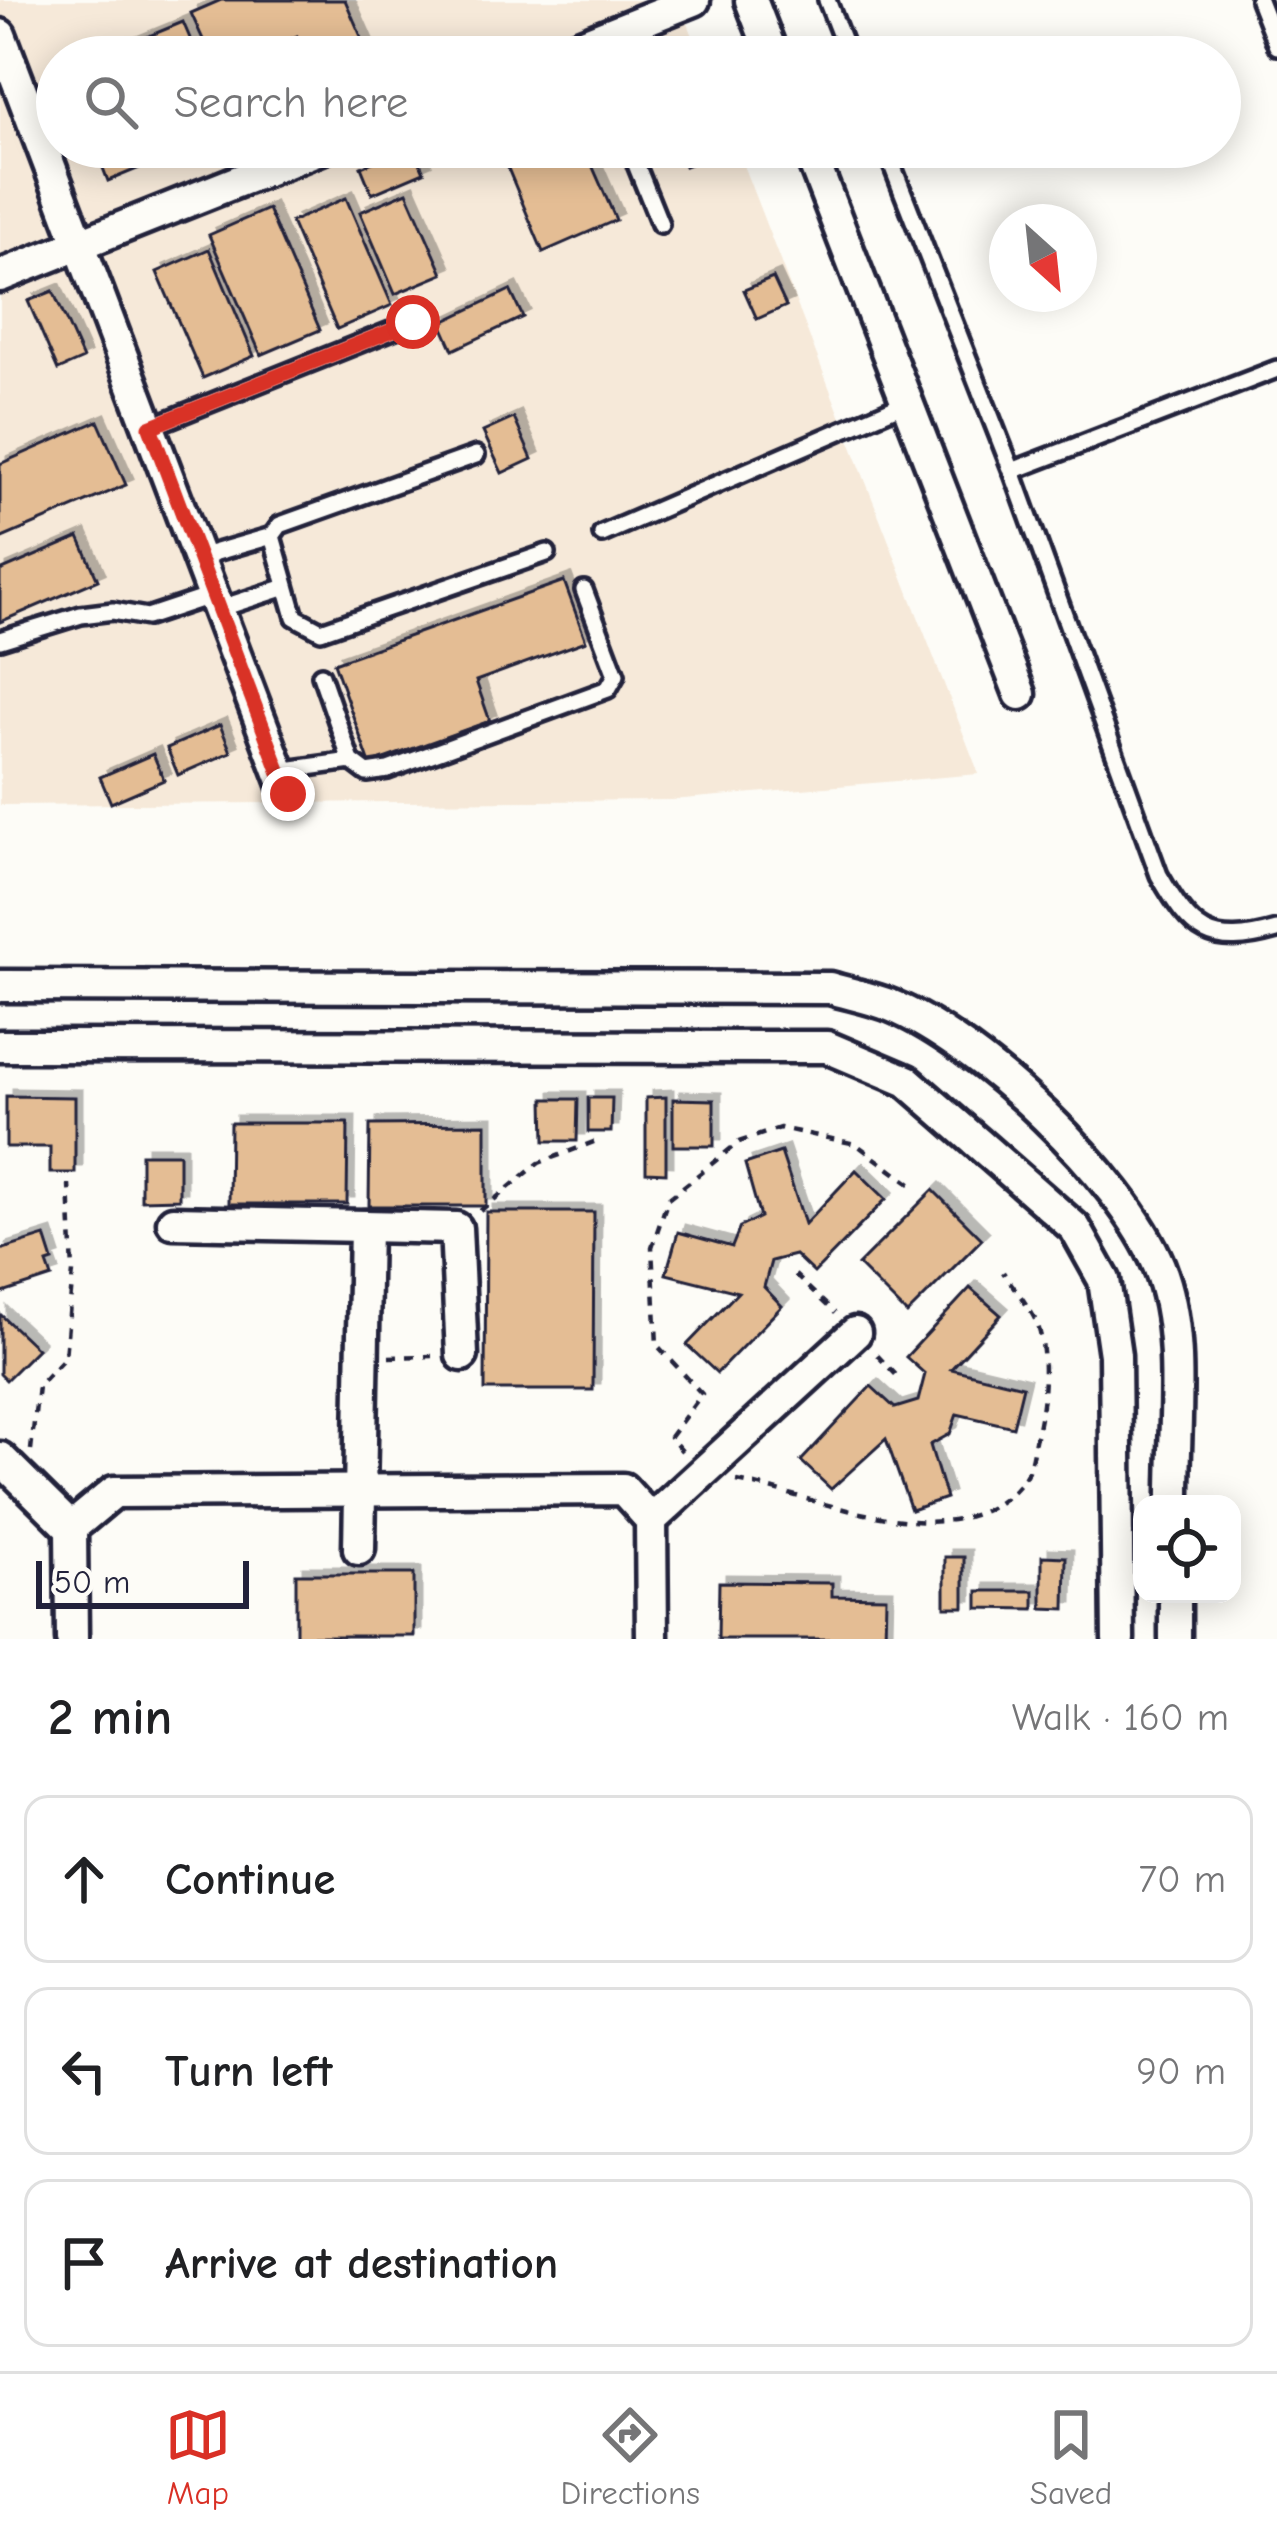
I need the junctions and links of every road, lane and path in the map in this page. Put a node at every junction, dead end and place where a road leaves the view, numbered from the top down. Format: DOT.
graph roads {
  1 [pos="694,0"];
  2 [pos="751,0"];
  3 [pos="827,0"];
  4 [pos="1259,0"];
  5 [pos="0,35"];
  6 [pos="619,36"];
  7 [pos="765,36"];
  8 [pos="841,36"];
  9 [pos="1277,45"];
  10 [pos="36,127"];
  11 [pos="52,168"];
  12 [pos="271,168"];
  13 [pos="637,168"];
  14 [pos="816,168"];
  15 [pos="893,168"];
  16 [pos="660,224"];
  17 [pos="81,243"];
  18 [pos="0,276"];
  19 [pos="413,322"];
  20 [pos="1277,370"];
  21 [pos="907,402"];
  22 [pos="150,427"];
  23 [pos="476,455"];
  24 [pos="1012,471"];
  25 [pos="602,534"];
  26 [pos="272,536"];
  27 [pos="547,553"];
  28 [pos="199,557"];
  29 [pos="286,587"];
  30 [pos="584,590"];
  31 [pos="216,602"];
  32 [pos="0,640"];
  33 [pos="321,675"];
  34 [pos="1020,694"];
  35 [pos="352,761"];
  36 [pos="284,782"];
  37 [pos="1277,930"];
  38 [pos="0,986"];
  39 [pos="0,1046"];
  40 [pos="599,1140"];
  41 [pos="69,1184"];
  42 [pos="917,1189"];
  43 [pos="173,1222"];
  44 [pos="365,1226"];
  45 [pos="456,1228"];
  46 [pos="1003,1272"];
  47 [pos="855,1333"];
  48 [pos="462,1355"];
  49 [pos="360,1358"];
  50 [pos="0,1458"];
  51 [pos="702,1474"];
  52 [pos="28,1485"];
  53 [pos="359,1491"];
  54 [pos="1174,1495"];
  55 [pos="651,1520"];
  56 [pos="71,1528"];
  57 [pos="358,1550"];
  58 [pos="1174,1603"];
  59 [pos="72,1639"];
  60 [pos="652,1639"];
  61 [pos="1118,1639"];
  62 [pos="1175,1639"];
  1 -- 6 [label="street"];
  2 -- 7 [label="street"];
  3 -- 8 [label="lane"];
  4 -- 9 [label="lane"];
  5 -- 10 [label="street"];
  11 -- 17 [label="street"];
  12 -- 17 [label="street"];
  13 -- 16 [label="lane"];
  14 -- 21 [label="street"];
  15 -- 24 [label="lane"];
  17 -- 18 [label="street"];
  17 -- 22 [label="street"];
  19 -- 22 [label="lane"];
  20 -- 24 [label="lane"];
  21 -- 25 [label="lane"];
  21 -- 34 [label="street"];
  22 -- 28 [label="street"];
  23 -- 26 [label="lane"];
  24 -- 37 [label="lane"];
  26 -- 28 [label="lane"];
  26 -- 29 [label="lane"];
  27 -- 29 [label="lane"];
  28 -- 31 [label="street"];
  29 -- 31 [label="lane"];
  30 -- 35 [label="lane"];
  31 -- 32 [label="lane"];
  31 -- 36 [label="street"];
  33 -- 35 [label="lane"];
  35 -- 36 [label="lane"];
  38 -- 54 [label="street"];
  39 -- 61 [label="street"];
  40 -- 45 [label="path"];
  41 -- 52 [label="path"];
  42 -- 51 [label="path"];
  43 -- 44 [label="street"];
  44 -- 45 [label="street"];
  44 -- 49 [label="street"];
  45 -- 48 [label="street"];
  46 -- 51 [label="path"];
  47 -- 51 [label="street"];
  48 -- 49 [label="path"];
  49 -- 53 [label="street"];
  50 -- 52 [label="street"];
  51 -- 55 [label="street"];
  52 -- 56 [label="street"];
  53 -- 55 [label="street"];
  53 -- 56 [label="street"];
  53 -- 57 [label="street"];
  55 -- 60 [label="street"];
  56 -- 59 [label="street"];
  58 -- 62 [label="street"];
}
